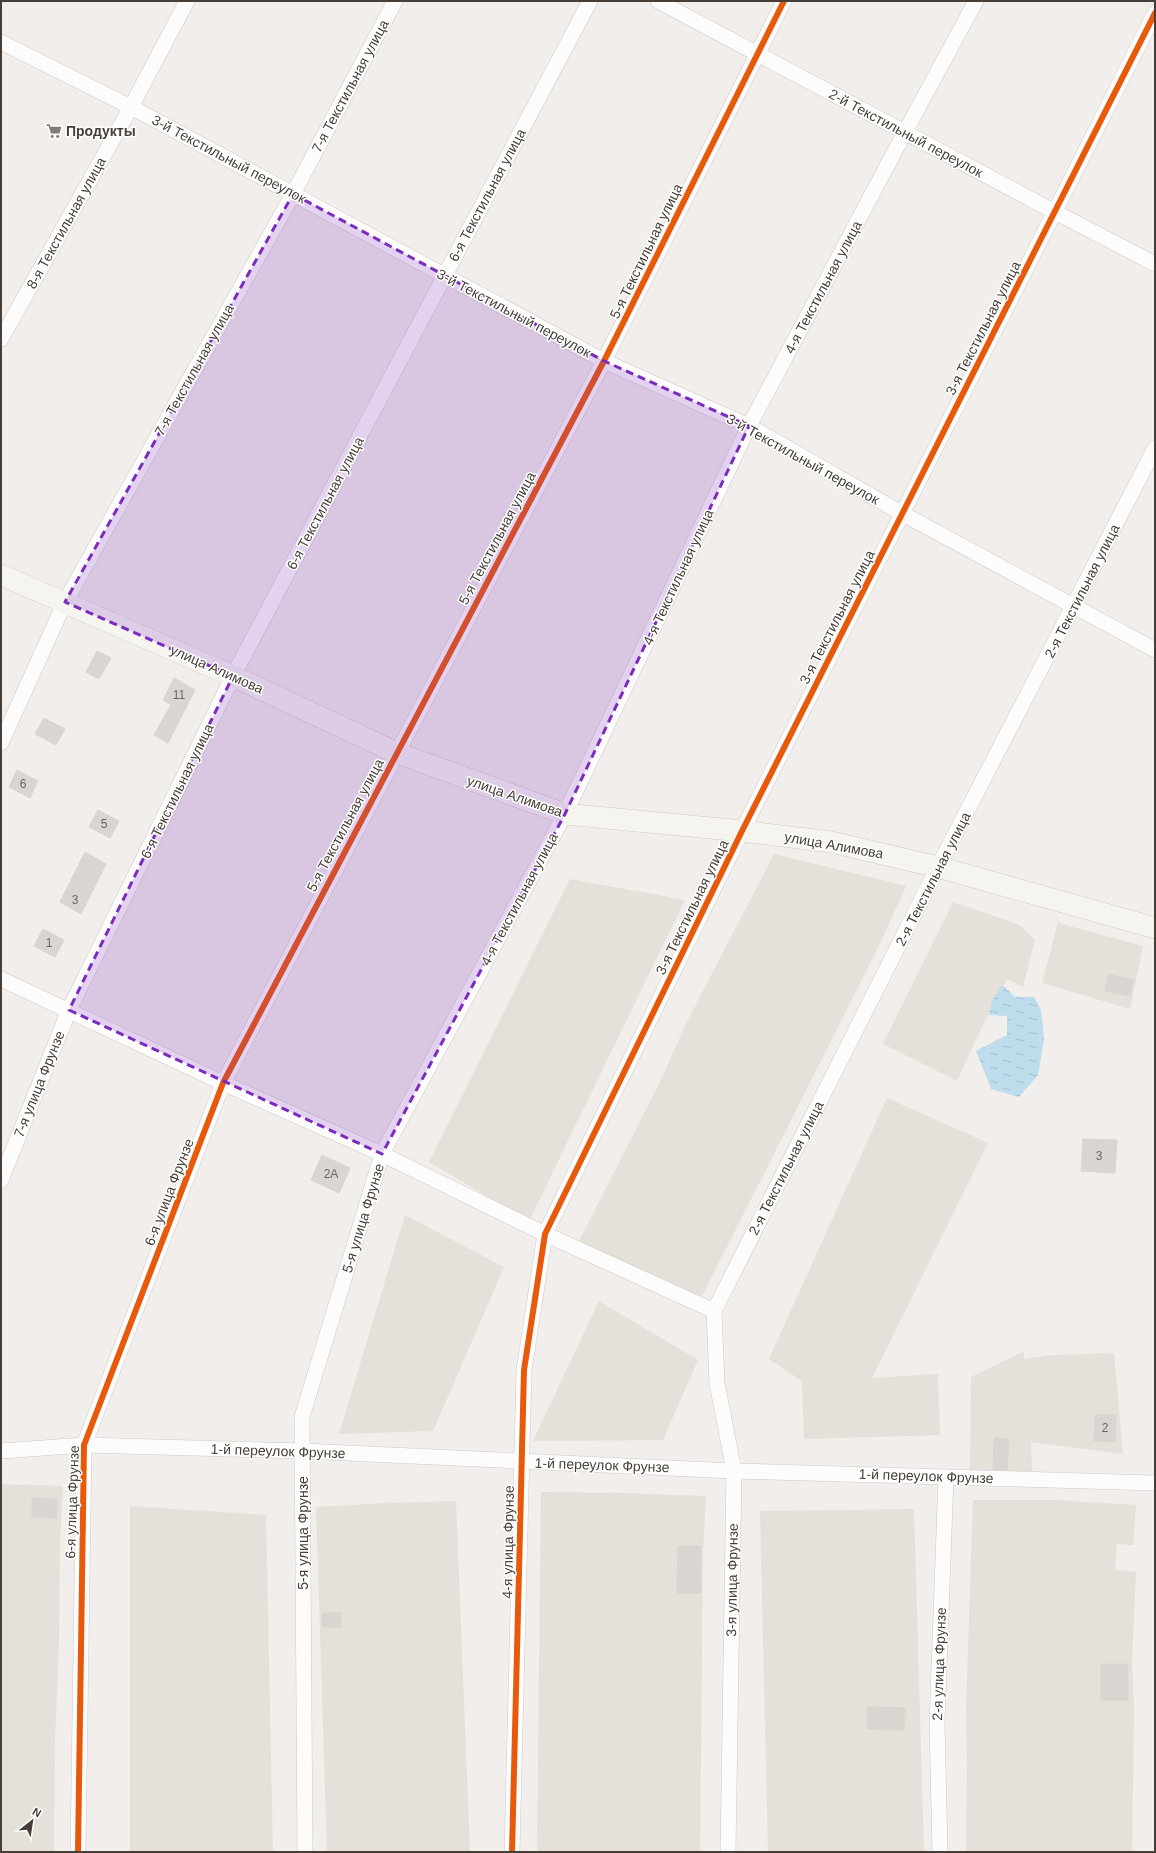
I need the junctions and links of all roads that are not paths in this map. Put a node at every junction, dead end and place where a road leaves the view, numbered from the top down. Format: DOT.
graph roads {
  1 [pos="187,1"];
  2 [pos="395,1"];
  3 [pos="590,1"];
  4 [pos="658,1"];
  5 [pos="784,1"];
  6 [pos="976,1"];
  7 [pos="1155,13"];
  8 [pos="1,42"];
  9 [pos="757,54"];
  10 [pos="131,107"];
  11 [pos="905,132"];
  12 [pos="293,194"];
  13 [pos="1054,212"];
  14 [pos="1155,264"];
  15 [pos="445,275"];
  16 [pos="1,339"];
  17 [pos="604,361"];
  18 [pos="749,426"];
  19 [pos="1155,448"];
  20 [pos="903,514"];
  21 [pos="1,575"];
  22 [pos="65,602"];
  23 [pos="1074,607"];
  24 [pos="1155,650"];
  25 [pos="234,676"];
  26 [pos="1,743"];
  27 [pos="396,753"];
  28 [pos="565,814"];
  29 [pos="742,831"];
  30 [pos="938,867"];
  31 [pos="1155,928"];
  32 [pos="1,979"];
  33 [pos="69,1010"];
  34 [pos="224,1083"];
  35 [pos="382,1154"];
  36 [pos="1,1180"];
  37 [pos="545,1234"];
  38 [pos="714,1310"];
  39 [pos="84,1445"];
  40 [pos="1,1451"];
  41 [pos="303,1451"];
  42 [pos="522,1462"];
  43 [pos="734,1471"];
  44 [pos="946,1477"];
  45 [pos="1155,1483"];
  46 [pos="78,1852"];
  47 [pos="305,1852"];
  48 [pos="512,1852"];
  49 [pos="728,1852"];
  50 [pos="940,1852"];
  1 -- 10 [label="street, 8-я Текстильная улица"];
  2 -- 12 [label="street, 7-я Текстильная улица"];
  3 -- 15 [label="street, 6-я Текстильная улица"];
  4 -- 9 [label="street, 2-й Текстильный переулок"];
  5 -- 9 [label="street, 5-я Текстильная улица"];
  6 -- 11 [label="street, 4-я Текстильная улица"];
  7 -- 13 [label="street, 3-я Текстильная улица"];
  8 -- 10 [label="street, 3-й Текстильный переулок"];
  9 -- 11 [label="street, 2-й Текстильный переулок"];
  9 -- 17 [label="street, 5-я Текстильная улица"];
  10 -- 12 [label="street, 3-й Текстильный переулок"];
  10 -- 16 [label="street, 8-я Текстильная улица"];
  11 -- 13 [label="street, 2-й Текстильный переулок"];
  11 -- 18 [label="street, 4-я Текстильная улица"];
  12 -- 15 [label="street, 3-й Текстильный переулок"];
  12 -- 22 [label="street, 7-я Текстильная улица"];
  13 -- 14 [label="street, 2-й Текстильный переулок"];
  13 -- 20 [label="street, 3-я Текстильная улица"];
  15 -- 17 [label="street, 3-й Текстильный переулок"];
  15 -- 25 [label="street, 6-я Текстильная улица"];
  17 -- 18 [label="street, 3-й Текстильный переулок"];
  17 -- 27 [label="street, 5-я Текстильная улица"];
  18 -- 20 [label="street, 3-й Текстильный переулок"];
  18 -- 28 [label="street, 4-я Текстильная улица"];
  19 -- 23 [label="street, 2-я Текстильная улица"];
  20 -- 23 [label="street, 3-й Текстильный переулок"];
  20 -- 29 [label="street, 3-я Текстильная улица"];
  21 -- 22 [label="street, улица Алимова"];
  22 -- 25 [label="street, улица Алимова"];
  22 -- 26 [label="street, 7-я Текстильная улица"];
  23 -- 24 [label="street, 3-й Текстильный переулок"];
  23 -- 30 [label="street, 2-я Текстильная улица"];
  25 -- 27 [label="street, улица Алимова"];
  25 -- 33 [label="street, 6-я Текстильная улица"];
  27 -- 28 [label="street, улица Алимова"];
  27 -- 34 [label="street, 5-я Текстильная улица"];
  28 -- 29 [label="street, улица Алимова"];
  28 -- 35 [label="street, 4-я Текстильная улица"];
  29 -- 30 [label="street, улица Алимова"];
  29 -- 37 [label="street, 3-я Текстильная улица"];
  30 -- 31 [label="street, улица Алимова"];
  30 -- 38 [label="street, 2-я Текстильная улица"];
  32 -- 33 [label="street"];
  33 -- 34 [label="street"];
  33 -- 36 [label="street, 7-я улица Фрунзе"];
  34 -- 35 [label="street"];
  34 -- 39 [label="street, 6-я улица Фрунзе"];
  35 -- 37 [label="street"];
  35 -- 41 [label="street, 5-я улица Фрунзе"];
  37 -- 38 [label="street"];
  37 -- 42 [label="street, 4-я улица Фрунзе"];
  38 -- 43 [label="street, 3-я улица Фрунзе"];
  39 -- 40 [label="street, 1-й переулок Фрунзе"];
  39 -- 41 [label="street, 1-й переулок Фрунзе"];
  39 -- 46 [label="street, 6-я улица Фрунзе"];
  41 -- 42 [label="street, 1-й переулок Фрунзе"];
  41 -- 47 [label="street, 5-я улица Фрунзе"];
  42 -- 43 [label="street, 1-й переулок Фрунзе"];
  42 -- 48 [label="street, 4-я улица Фрунзе"];
  43 -- 44 [label="street, 1-й переулок Фрунзе"];
  43 -- 49 [label="street, 3-я улица Фрунзе"];
  44 -- 45 [label="street, 1-й переулок Фрунзе"];
  44 -- 50 [label="street, 2-я улица Фрунзе"];
}
